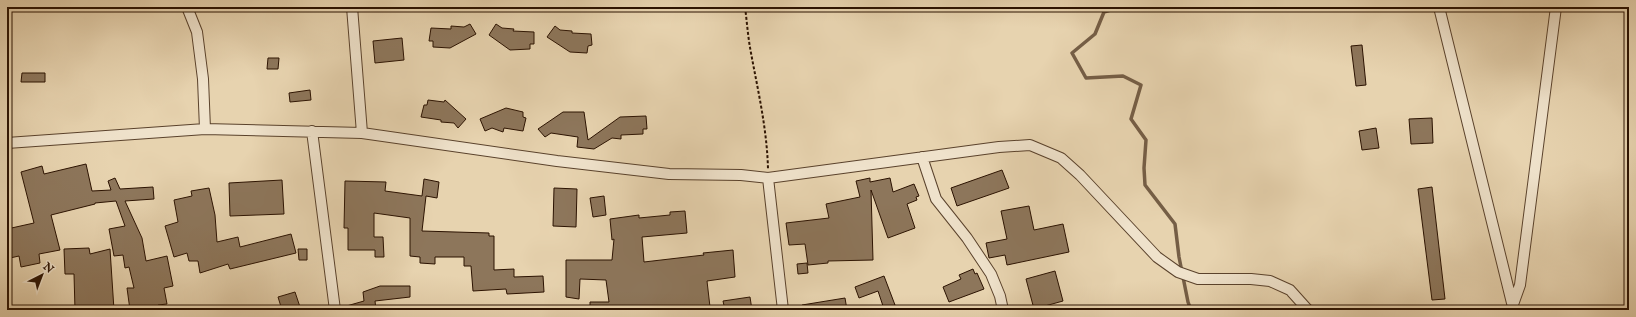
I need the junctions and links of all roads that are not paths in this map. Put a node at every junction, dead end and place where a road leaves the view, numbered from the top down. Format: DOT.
graph roads {
  1 [pos="187,7"];
  2 [pos="352,7"];
  3 [pos="1439,7"];
  4 [pos="1556,7"];
  5 [pos="205,130"];
  6 [pos="312,131"];
  7 [pos="362,132"];
  8 [pos="7,143"];
  9 [pos="922,157"];
  10 [pos="768,178"];
  11 [pos="1512,307"];
  12 [pos="335,310"];
  13 [pos="783,310"];
  14 [pos="1003,310"];
  15 [pos="1308,310"];
  1 -- 5 [label="street"];
  2 -- 7 [label="street"];
  3 -- 11 [label="street"];
  4 -- 11 [label="street"];
  5 -- 6 [label="street"];
  5 -- 8 [label="street"];
  6 -- 7 [label="street"];
  6 -- 12 [label="street"];
  7 -- 10 [label="street"];
  9 -- 10 [label="street"];
  9 -- 14 [label="street"];
  9 -- 15 [label="street"];
  10 -- 13 [label="street"];
}
